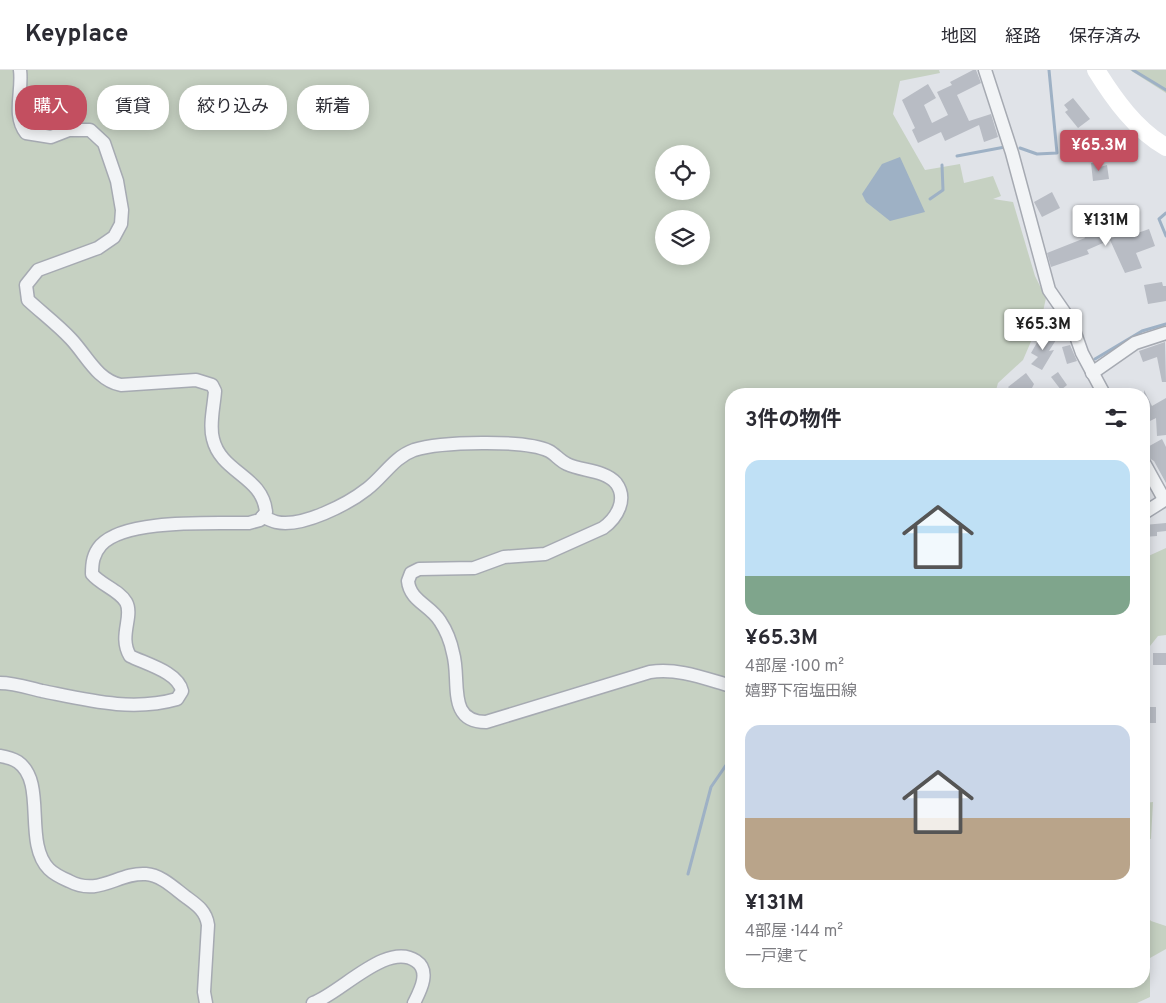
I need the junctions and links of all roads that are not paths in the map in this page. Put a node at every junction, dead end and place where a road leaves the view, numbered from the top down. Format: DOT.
graph roads {
  1 [pos="20,70"];
  2 [pos="985,70"];
  3 [pos="1096,70"];
  4 [pos="1166,148"];
  5 [pos="1166,333"];
  6 [pos="1092,373"];
  7 [pos="1101,388"];
  8 [pos="1150,473"];
  9 [pos="1165,499"];
  10 [pos="1150,509"];
  11 [pos="262,516"];
  12 [pos="0,683"];
  13 [pos="725,684"];
  14 [pos="0,756"];
  15 [pos="206,1003"];
  16 [pos="313,1003"];
  17 [pos="414,1003"];
  1 -- 11 [label="street"];
  2 -- 6 [label="street"];
  3 -- 4 [label="main road"];
  5 -- 6 [label="street"];
  6 -- 7 [label="street"];
  8 -- 9 [label="street"];
  9 -- 10 [label="street"];
  11 -- 12 [label="street"];
  11 -- 13 [label="street"];
  14 -- 15 [label="street"];
  16 -- 17 [label="street"];
}
